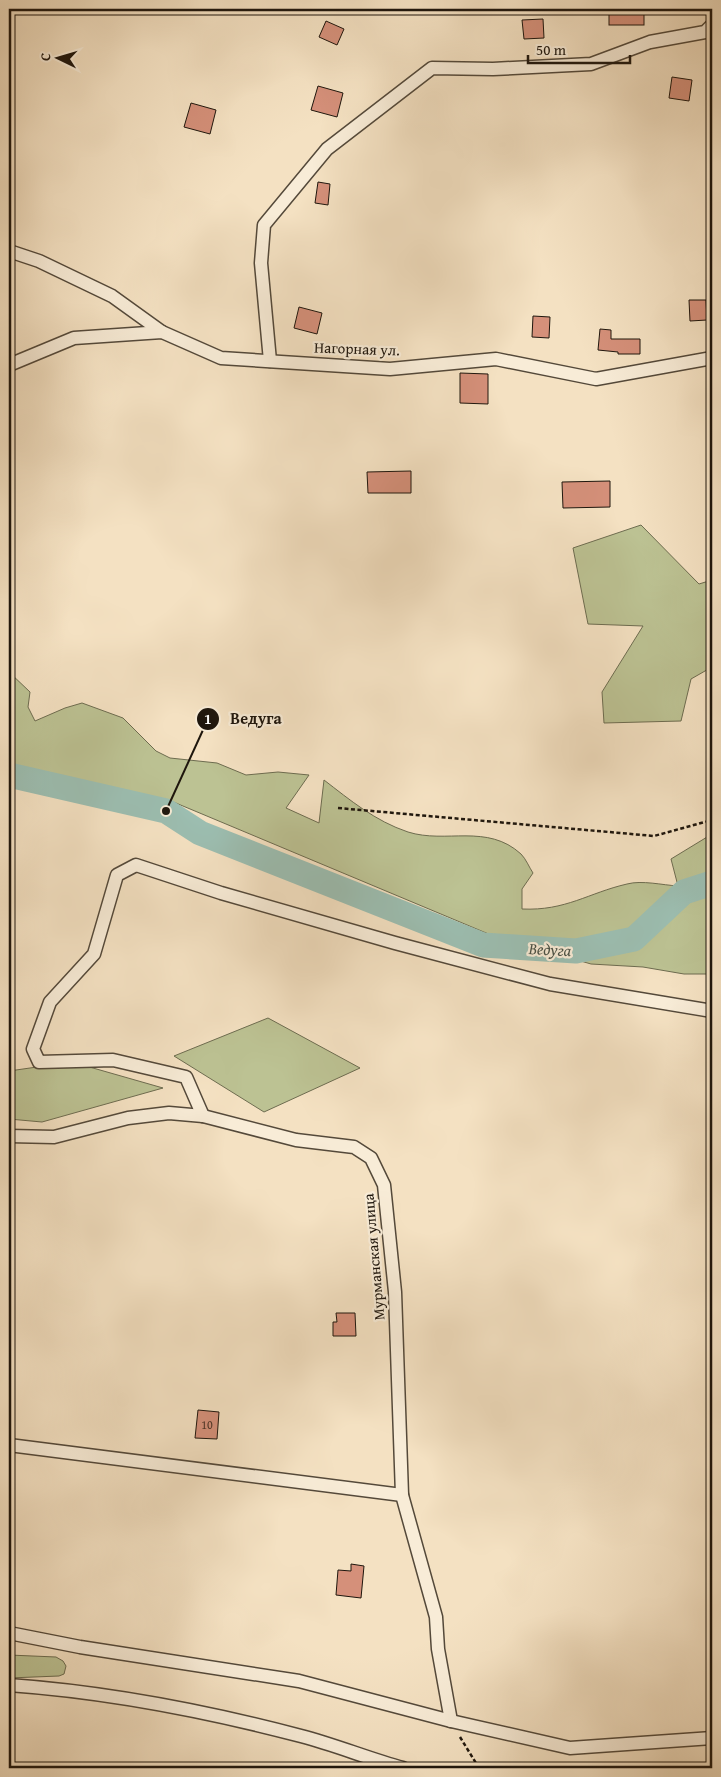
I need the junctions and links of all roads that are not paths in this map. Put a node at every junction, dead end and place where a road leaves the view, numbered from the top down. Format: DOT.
graph roads {
  1 [pos="712,25"];
  2 [pos="9,251"];
  3 [pos="162,332"];
  4 [pos="712,358"];
  5 [pos="270,361"];
  6 [pos="9,365"];
  7 [pos="712,1011"];
  8 [pos="203,1116"];
  9 [pos="9,1136"];
  10 [pos="9,1445"];
  11 [pos="402,1495"];
  12 [pos="9,1633"];
  13 [pos="9,1686"];
  14 [pos="451,1721"];
  15 [pos="712,1738"];
  16 [pos="403,1768"];
  1 -- 5 [label="street"];
  2 -- 3 [label="street"];
  3 -- 5 [label="street, Нагорная ул."];
  3 -- 6 [label="street, Нагорная ул."];
  4 -- 5 [label="street, Нагорная ул."];
  7 -- 8 [label="street"];
  8 -- 9 [label="street, Мурманская улица"];
  8 -- 11 [label="street, Мурманская улица"];
  10 -- 11 [label="street"];
  11 -- 14 [label="street, Мурманская улица"];
  12 -- 14 [label="street"];
  13 -- 16 [label="street"];
  14 -- 15 [label="street"];
}
